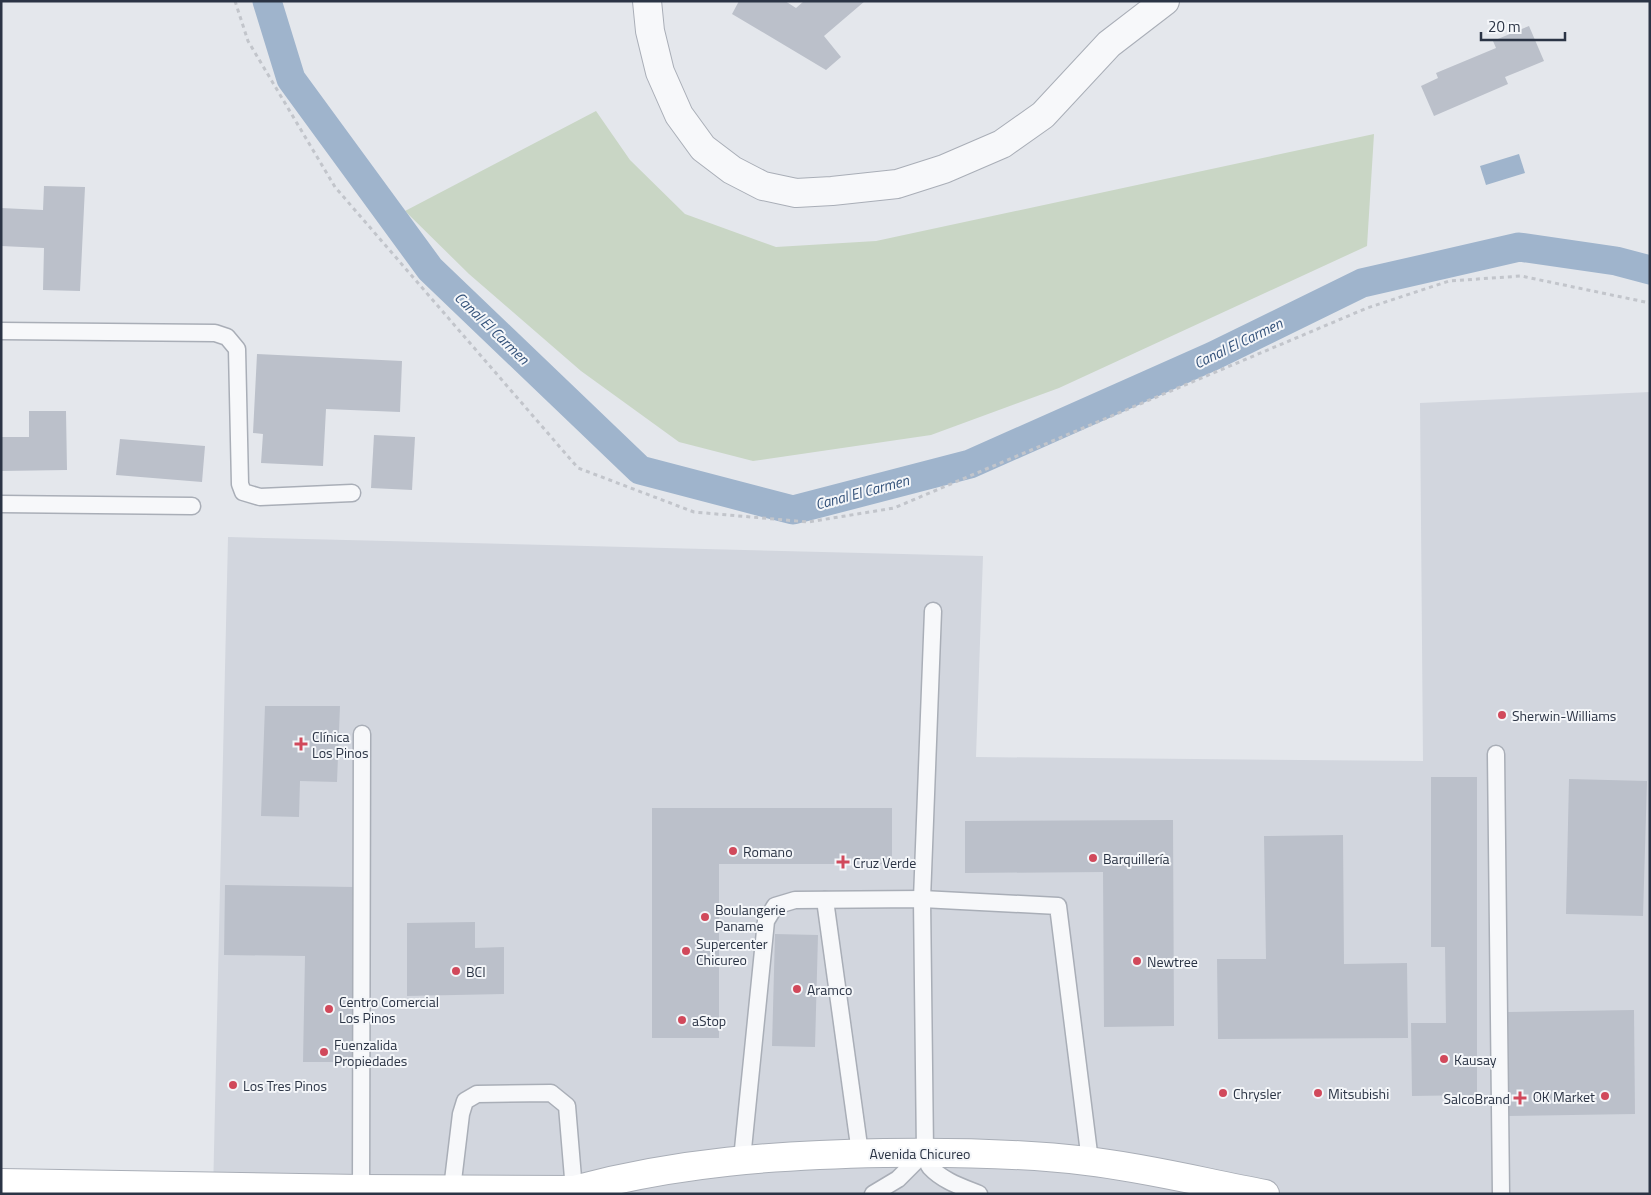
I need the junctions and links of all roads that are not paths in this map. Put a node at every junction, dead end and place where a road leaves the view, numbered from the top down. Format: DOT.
graph roads {
  1 [pos="647,1"];
  2 [pos="1165,1"];
  3 [pos="1,331"];
  4 [pos="352,493"];
  5 [pos="1,504"];
  6 [pos="192,506"];
  7 [pos="933,611"];
  8 [pos="362,734"];
  9 [pos="1496,754"];
  10 [pos="922,899"];
  11 [pos="825,900"];
  12 [pos="925,1152"];
  13 [pos="860,1154"];
  14 [pos="742,1159"];
  15 [pos="1090,1162"];
  16 [pos="1,1183"];
  17 [pos="452,1189"];
  18 [pos="574,1190"];
  19 [pos="361,1191"];
  20 [pos="606,1194"];
  21 [pos="873,1194"];
  22 [pos="979,1194"];
  23 [pos="1265,1194"];
  24 [pos="1501,1194"];
  1 -- 2 [label="street"];
  3 -- 4 [label="lane"];
  5 -- 6 [label="lane"];
  7 -- 10 [label="lane"];
  8 -- 19 [label="lane"];
  9 -- 24 [label="lane"];
  10 -- 11 [label="lane"];
  10 -- 12 [label="lane"];
  10 -- 15 [label="lane"];
  11 -- 13 [label="lane"];
  11 -- 14 [label="lane"];
  12 -- 13 [label="main road, Avenida Chicureo"];
  12 -- 15 [label="main road, Avenida Chicureo"];
  12 -- 21 [label="lane"];
  12 -- 22 [label="lane"];
  13 -- 14 [label="main road, Avenida Chicureo"];
  14 -- 18 [label="main road, Avenida Chicureo"];
  15 -- 23 [label="main road, Avenida Chicureo"];
  16 -- 19 [label="main road, Avenida Chicureo"];
  17 -- 18 [label="main road, Avenida Chicureo"];
  17 -- 18 [label="lane"];
  17 -- 19 [label="main road, Avenida Chicureo"];
  18 -- 20 [label="main road, Avenida Chicureo"];
}
